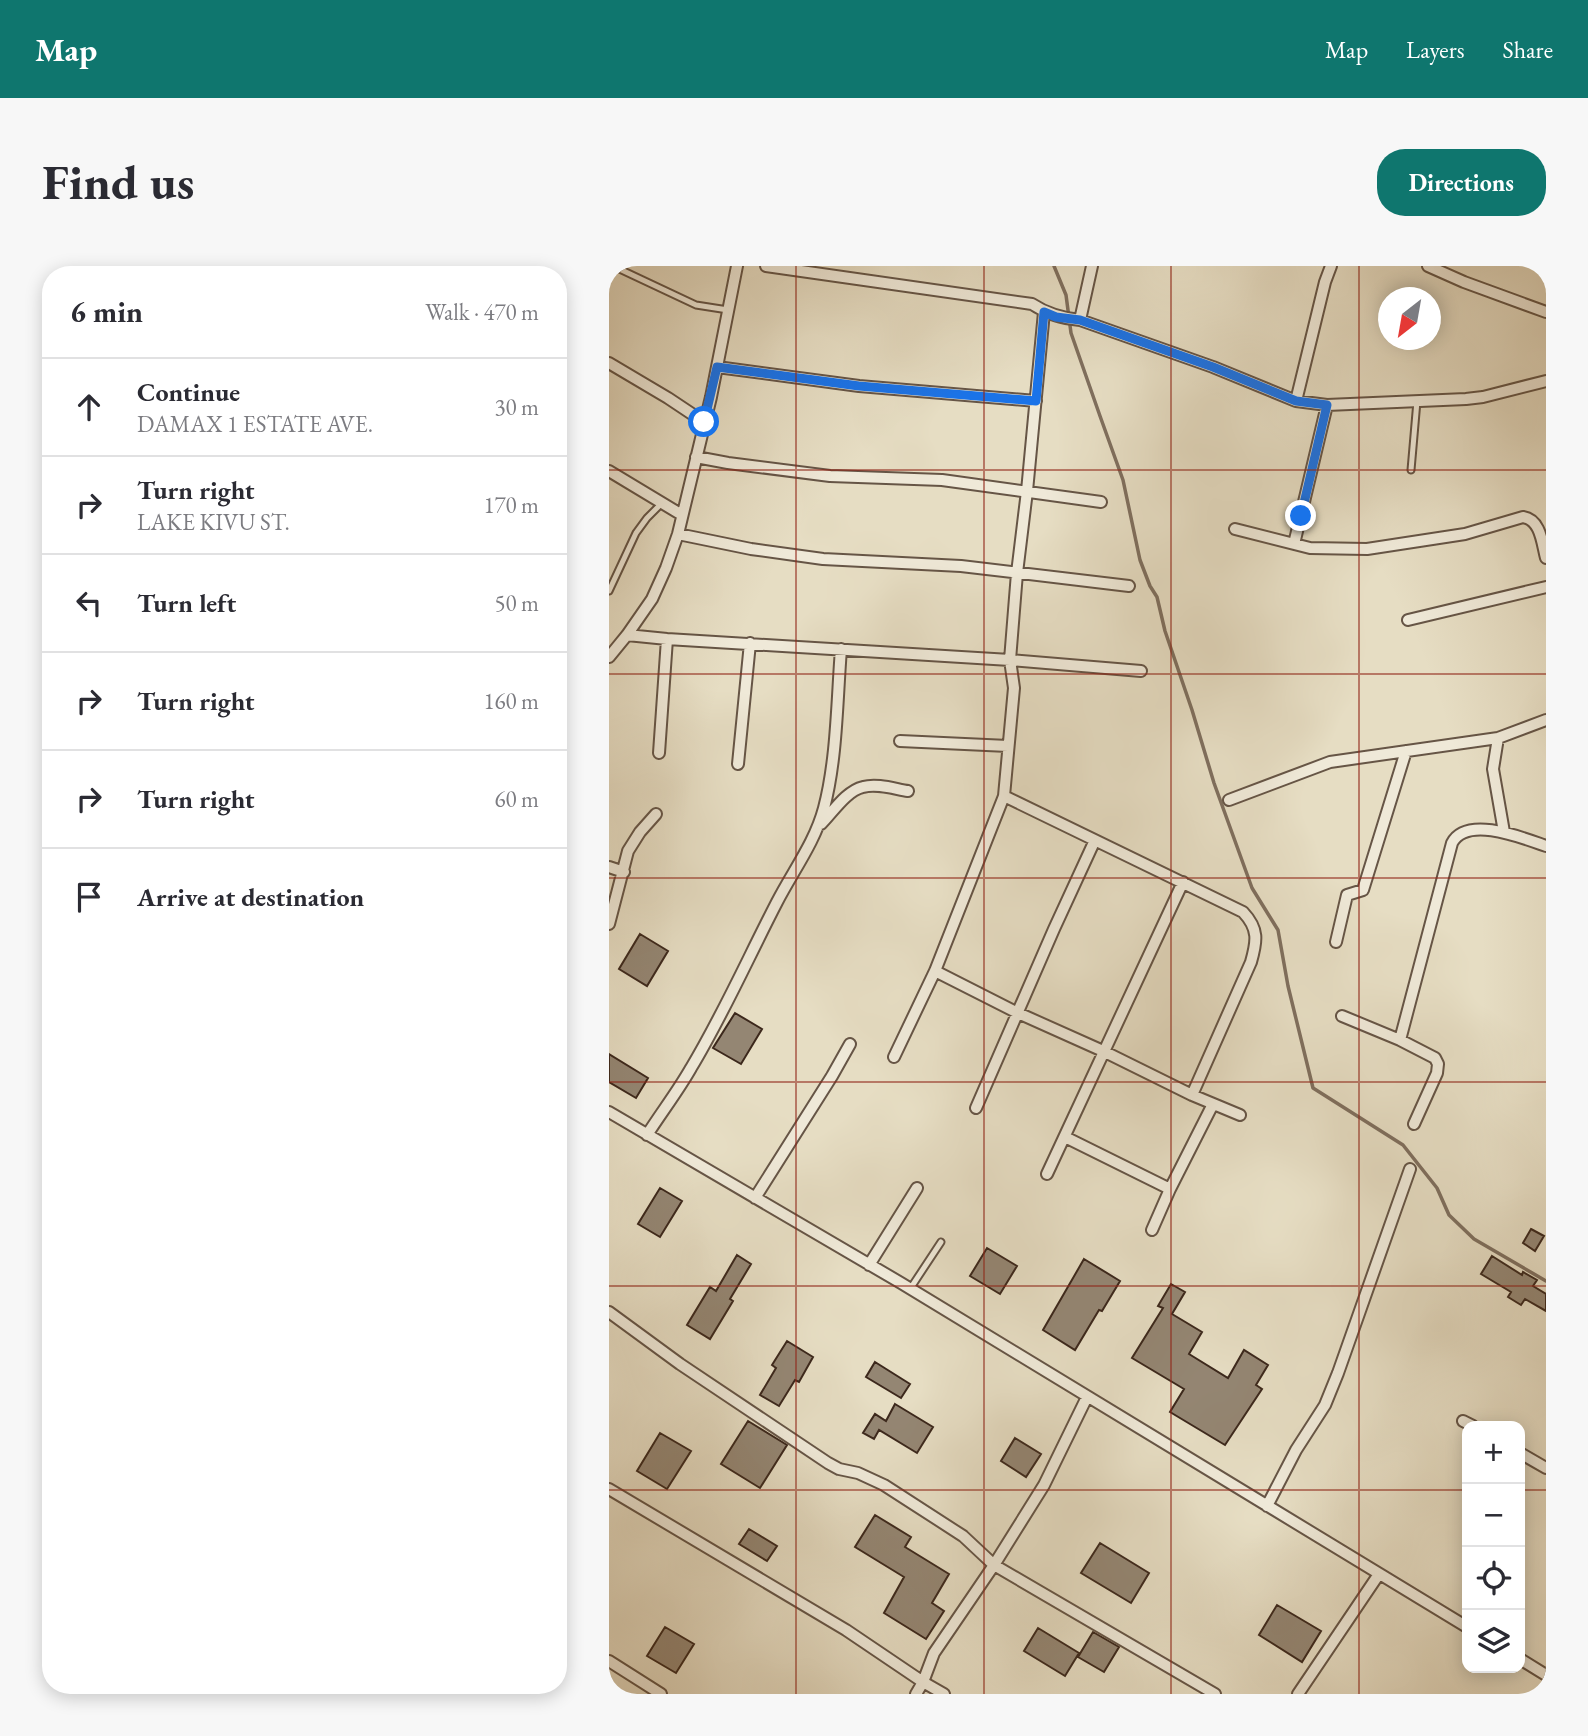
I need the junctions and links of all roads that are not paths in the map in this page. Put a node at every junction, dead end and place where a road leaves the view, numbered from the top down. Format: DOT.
graph roads {
  1 [pos="613,266"];
  2 [pos="737,266"];
  3 [pos="766,266"];
  4 [pos="1092,266"];
  5 [pos="1331,266"];
  6 [pos="1428,266"];
  7 [pos="728,310"];
  8 [pos="1044,312"];
  9 [pos="1546,312"];
  10 [pos="1077,319"];
  11 [pos="609,363"];
  12 [pos="717,367"];
  13 [pos="1546,381"];
  14 [pos="1036,401"];
  15 [pos="1296,401"];
  16 [pos="1417,401"];
  17 [pos="1327,405"];
  18 [pos="704,422"];
  19 [pos="696,457"];
  20 [pos="1412,470"];
  21 [pos="609,471"];
  22 [pos="1027,491"];
  23 [pos="1101,502"];
  24 [pos="662,503"];
  25 [pos="682,515"];
  26 [pos="1235,529"];
  27 [pos="678,534"];
  28 [pos="1294,544"];
  29 [pos="1546,558"];
  30 [pos="1017,573"];
  31 [pos="1129,586"];
  32 [pos="1546,587"];
  33 [pos="609,591"];
  34 [pos="1408,620"];
  35 [pos="627,635"];
  36 [pos="667,639"];
  37 [pos="750,643"];
  38 [pos="841,649"];
  39 [pos="609,657"];
  40 [pos="1010,660"];
  41 [pos="1141,671"];
  42 [pos="1546,720"];
  43 [pos="1498,738"];
  44 [pos="900,741"];
  45 [pos="1008,747"];
  46 [pos="1406,751"];
  47 [pos="660,753"];
  48 [pos="738,764"];
  49 [pos="908,791"];
  50 [pos="1004,796"];
  51 [pos="1229,800"];
  52 [pos="656,814"];
  53 [pos="816,829"];
  54 [pos="1504,832"];
  55 [pos="1095,840"];
  56 [pos="1546,846"];
  57 [pos="609,867"];
  58 [pos="624,872"];
  59 [pos="1182,882"];
  60 [pos="609,924"];
  61 [pos="1336,943"];
  62 [pos="935,971"];
  63 [pos="1018,1013"];
  64 [pos="1342,1016"];
  65 [pos="1400,1040"];
  66 [pos="850,1044"];
  67 [pos="1103,1051"];
  68 [pos="894,1057"];
  69 [pos="1192,1095"];
  70 [pos="1213,1104"];
  71 [pos="976,1108"];
  72 [pos="609,1112"];
  73 [pos="1240,1115"];
  74 [pos="1414,1124"];
  75 [pos="647,1135"];
  76 [pos="1065,1137"];
  77 [pos="1409,1169"];
  78 [pos="1047,1174"];
  79 [pos="917,1188"];
  80 [pos="1170,1189"];
  81 [pos="755,1198"];
  82 [pos="1152,1230"];
  83 [pos="941,1242"];
  84 [pos="869,1265"];
  85 [pos="910,1289"];
  86 [pos="609,1312"];
  87 [pos="1087,1397"];
  88 [pos="1525,1456"];
  89 [pos="1546,1468"];
  90 [pos="609,1489"];
  91 [pos="1267,1506"];
  92 [pos="994,1565"];
  93 [pos="1379,1573"];
  94 [pos="1462,1624"];
  95 [pos="609,1661"];
  96 [pos="1525,1662"];
  97 [pos="1546,1675"];
  98 [pos="923,1682"];
  99 [pos="661,1694"];
  100 [pos="916,1694"];
  101 [pos="944,1694"];
  102 [pos="1215,1694"];
  103 [pos="1298,1694"];
  1 -- 7 [label="lane"];
  2 -- 7 [label="street"];
  3 -- 8 [label="street"];
  4 -- 10 [label="street"];
  5 -- 15 [label="street"];
  6 -- 9 [label="street"];
  7 -- 12 [label="street"];
  8 -- 10 [label="street"];
  8 -- 14 [label="street"];
  10 -- 15 [label="street"];
  11 -- 18 [label="street"];
  12 -- 14 [label="street"];
  12 -- 18 [label="street"];
  13 -- 16 [label="street"];
  14 -- 22 [label="street"];
  15 -- 17 [label="street"];
  16 -- 17 [label="street"];
  16 -- 20 [label="lane"];
  17 -- 28 [label="street"];
  18 -- 19 [label="street"];
  19 -- 22 [label="street"];
  19 -- 25 [label="street"];
  21 -- 24 [label="street"];
  22 -- 23 [label="street"];
  22 -- 30 [label="street"];
  24 -- 25 [label="street"];
  24 -- 33 [label="lane"];
  25 -- 27 [label="street"];
  26 -- 28 [label="street"];
  27 -- 30 [label="street"];
  27 -- 35 [label="street"];
  28 -- 29 [label="street"];
  30 -- 31 [label="street"];
  30 -- 40 [label="street"];
  32 -- 34 [label="street"];
  35 -- 36 [label="street"];
  35 -- 39 [label="street"];
  36 -- 37 [label="street"];
  36 -- 47 [label="street"];
  37 -- 38 [label="street"];
  37 -- 48 [label="street"];
  38 -- 40 [label="street"];
  38 -- 53 [label="street"];
  40 -- 41 [label="street"];
  40 -- 45 [label="street"];
  42 -- 43 [label="street"];
  43 -- 46 [label="street"];
  43 -- 54 [label="street"];
  44 -- 45 [label="street"];
  45 -- 50 [label="street"];
  46 -- 51 [label="street"];
  46 -- 61 [label="street"];
  49 -- 53 [label="street"];
  50 -- 55 [label="street"];
  50 -- 62 [label="street"];
  52 -- 58 [label="street"];
  53 -- 75 [label="street"];
  54 -- 56 [label="street"];
  54 -- 65 [label="street"];
  55 -- 59 [label="street"];
  55 -- 63 [label="street"];
  57 -- 58 [label="street"];
  58 -- 60 [label="street"];
  59 -- 67 [label="street"];
  59 -- 69 [label="street"];
  62 -- 63 [label="street"];
  62 -- 68 [label="street"];
  63 -- 67 [label="street"];
  63 -- 71 [label="street"];
  64 -- 65 [label="street"];
  65 -- 74 [label="street"];
  66 -- 81 [label="street"];
  67 -- 69 [label="street"];
  67 -- 76 [label="street"];
  69 -- 70 [label="street"];
  70 -- 73 [label="street"];
  70 -- 80 [label="street"];
  72 -- 75 [label="street"];
  75 -- 81 [label="street"];
  76 -- 78 [label="street"];
  76 -- 80 [label="street"];
  77 -- 91 [label="street"];
  79 -- 84 [label="street"];
  80 -- 82 [label="street"];
  81 -- 84 [label="street"];
  83 -- 85 [label="lane"];
  84 -- 85 [label="street"];
  85 -- 87 [label="street"];
  86 -- 92 [label="street"];
  87 -- 91 [label="street"];
  87 -- 92 [label="street"];
  88 -- 89 [label="street"];
  90 -- 98 [label="street"];
  91 -- 93 [label="street"];
  92 -- 98 [label="street"];
  92 -- 102 [label="street"];
  93 -- 94 [label="street"];
  93 -- 103 [label="street"];
  95 -- 99 [label="street"];
  96 -- 97 [label="street"];
  98 -- 100 [label="street"];
  98 -- 101 [label="street"];
}
